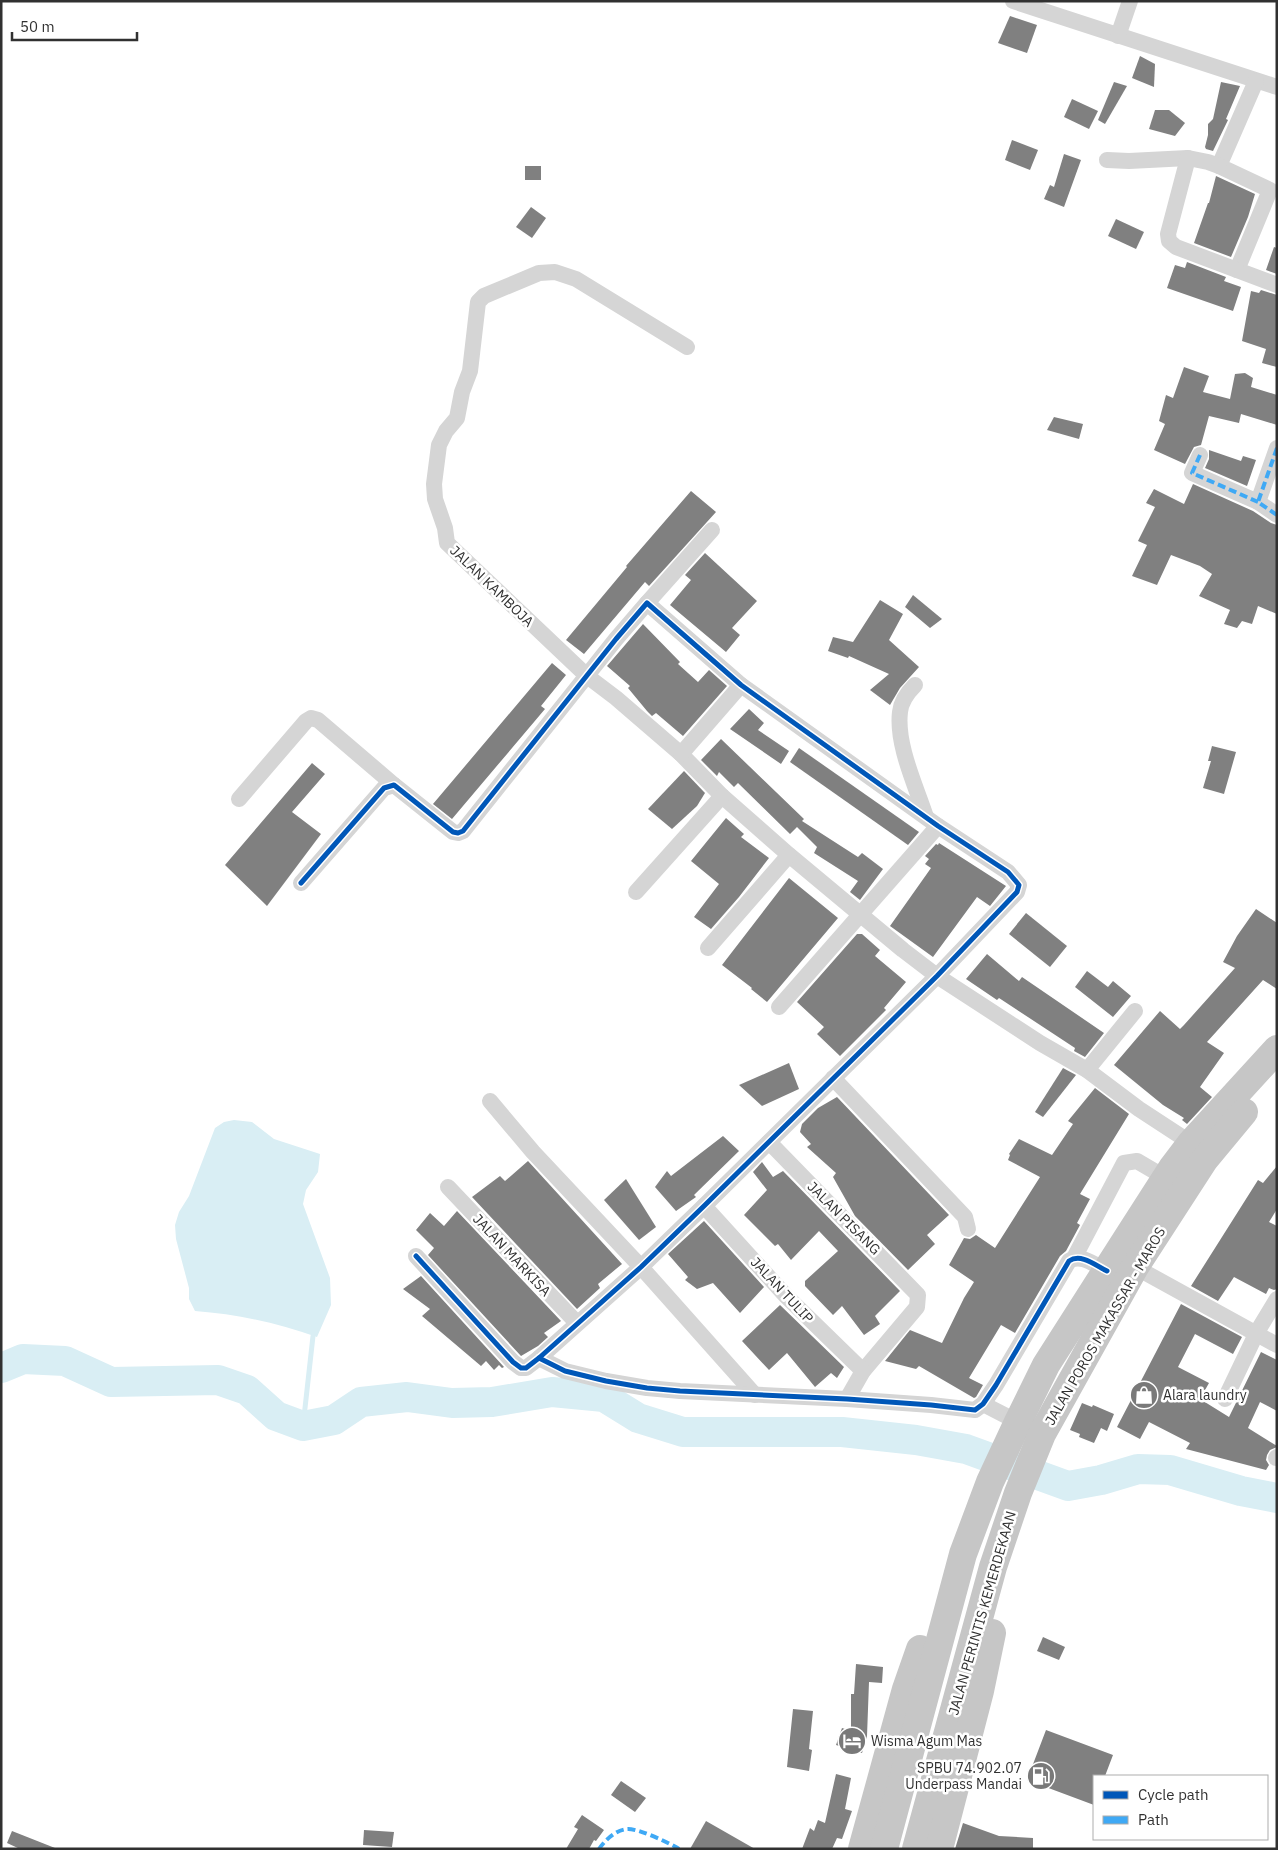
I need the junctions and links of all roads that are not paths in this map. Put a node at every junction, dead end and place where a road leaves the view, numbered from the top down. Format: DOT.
graph roads {
  1 [pos="1013,1"];
  2 [pos="1130,1"];
  3 [pos="1038,5"];
  4 [pos="1118,36"];
  5 [pos="1256,81"];
  6 [pos="1277,87"];
  7 [pos="1188,158"];
  8 [pos="1107,160"];
  9 [pos="1219,166"];
  10 [pos="1274,191"];
  11 [pos="1237,270"];
  12 [pos="1277,284"];
  13 [pos="687,347"];
  14 [pos="1277,448"];
  15 [pos="1200,455"];
  16 [pos="1258,502"];
  17 [pos="1277,515"];
  18 [pos="712,530"];
  19 [pos="647,603"];
  20 [pos="587,676"];
  21 [pos="741,685"];
  22 [pos="915,685"];
  23 [pos="681,754"];
  24 [pos="394,785"];
  25 [pos="722,796"];
  26 [pos="239,799"];
  27 [pos="932,821"];
  28 [pos="789,855"];
  29 [pos="301,883"];
  30 [pos="636,892"];
  31 [pos="859,913"];
  32 [pos="708,948"];
  33 [pos="937,976"];
  34 [pos="779,1007"];
  35 [pos="1135,1010"];
  36 [pos="1277,1049"];
  37 [pos="1087,1070"];
  38 [pos="1277,1076"];
  39 [pos="833,1078"];
  40 [pos="490,1101"];
  41 [pos="769,1142"];
  42 [pos="1191,1143"];
  43 [pos="1166,1178"];
  44 [pos="448,1188"];
  45 [pos="704,1206"];
  46 [pos="968,1229"];
  47 [pos="416,1256"];
  48 [pos="1074,1258"];
  49 [pos="641,1267"];
  50 [pos="1136,1267"];
  51 [pos="1107,1271"];
  52 [pos="1277,1299"];
  53 [pos="577,1323"];
  54 [pos="1257,1332"];
  55 [pos="1277,1344"];
  56 [pos="539,1358"];
  57 [pos="863,1371"];
  58 [pos="755,1395"];
  59 [pos="847,1399"];
  60 [pos="1225,1399"];
  61 [pos="983,1404"];
  62 [pos="1018,1422"];
  63 [pos="1042,1434"];
  64 [pos="1018,1492"];
  65 [pos="963,1554"];
  66 [pos="993,1567"];
  67 [pos="862,1849"];
  68 [pos="884,1849"];
  69 [pos="916,1849"];
  70 [pos="939,1849"];
  1 -- 3 [label="street"];
  2 -- 4 [label="street"];
  3 -- 4 [label="street"];
  4 -- 5 [label="street"];
  5 -- 6 [label="street"];
  5 -- 9 [label="street"];
  7 -- 8 [label="street"];
  7 -- 9 [label="street"];
  7 -- 11 [label="street"];
  9 -- 10 [label="street"];
  10 -- 11 [label="street"];
  11 -- 12 [label="street"];
  13 -- 20 [label="street, JALAN KAMBOJA"];
  14 -- 16 [label="street"];
  15 -- 16 [label="street"];
  16 -- 17 [label="street"];
  18 -- 19 [label="street"];
  19 -- 20 [label="street"];
  19 -- 21 [label="street"];
  20 -- 23 [label="street"];
  20 -- 24 [label="street"];
  21 -- 23 [label="street"];
  21 -- 27 [label="street"];
  22 -- 27 [label="street"];
  23 -- 25 [label="street"];
  24 -- 26 [label="street"];
  24 -- 29 [label="street"];
  25 -- 28 [label="street"];
  25 -- 30 [label="street"];
  27 -- 31 [label="street"];
  27 -- 33 [label="street"];
  28 -- 31 [label="street"];
  28 -- 32 [label="street"];
  31 -- 33 [label="street"];
  31 -- 34 [label="street"];
  33 -- 37 [label="street"];
  33 -- 39 [label="street"];
  35 -- 37 [label="street"];
  36 -- 42 [label="highway, JALAN POROS MAKASSAR - MAROS"];
  37 -- 42 [label="street"];
  38 -- 50 [label="highway, JALAN POROS MAKASSAR - MAROS"];
  39 -- 41 [label="street"];
  39 -- 46 [label="street"];
  40 -- 49 [label="street"];
  41 -- 45 [label="street"];
  41 -- 57 [label="street, JALAN PISANG"];
  42 -- 43 [label="highway, JALAN POROS MAKASSAR - MAROS"];
  43 -- 48 [label="street"];
  43 -- 51 [label="highway, JALAN POROS MAKASSAR - MAROS"];
  44 -- 53 [label="street, JALAN MARKISA"];
  45 -- 49 [label="street"];
  45 -- 57 [label="street, JALAN TULIP"];
  47 -- 56 [label="street"];
  48 -- 51 [label="street"];
  48 -- 61 [label="street"];
  49 -- 53 [label="street"];
  49 -- 58 [label="street"];
  50 -- 54 [label="street"];
  50 -- 63 [label="highway, JALAN POROS MAKASSAR - MAROS"];
  51 -- 62 [label="highway, JALAN POROS MAKASSAR - MAROS"];
  52 -- 54 [label="street"];
  53 -- 56 [label="street"];
  54 -- 55 [label="street"];
  54 -- 60 [label="street"];
  56 -- 58 [label="street"];
  57 -- 59 [label="street"];
  58 -- 59 [label="street"];
  59 -- 61 [label="street"];
  61 -- 62 [label="street"];
  62 -- 63 [label="street"];
  62 -- 65 [label="highway, JALAN POROS MAKASSAR - MAROS"];
  63 -- 64 [label="highway, JALAN POROS MAKASSAR - MAROS"];
  64 -- 66 [label="highway, JALAN PERINTIS KEMERDEKAAN"];
  65 -- 67 [label="highway"];
  65 -- 68 [label="highway"];
  66 -- 69 [label="highway, JALAN PERINTIS KEMERDEKAAN"];
  66 -- 70 [label="highway"];
}
